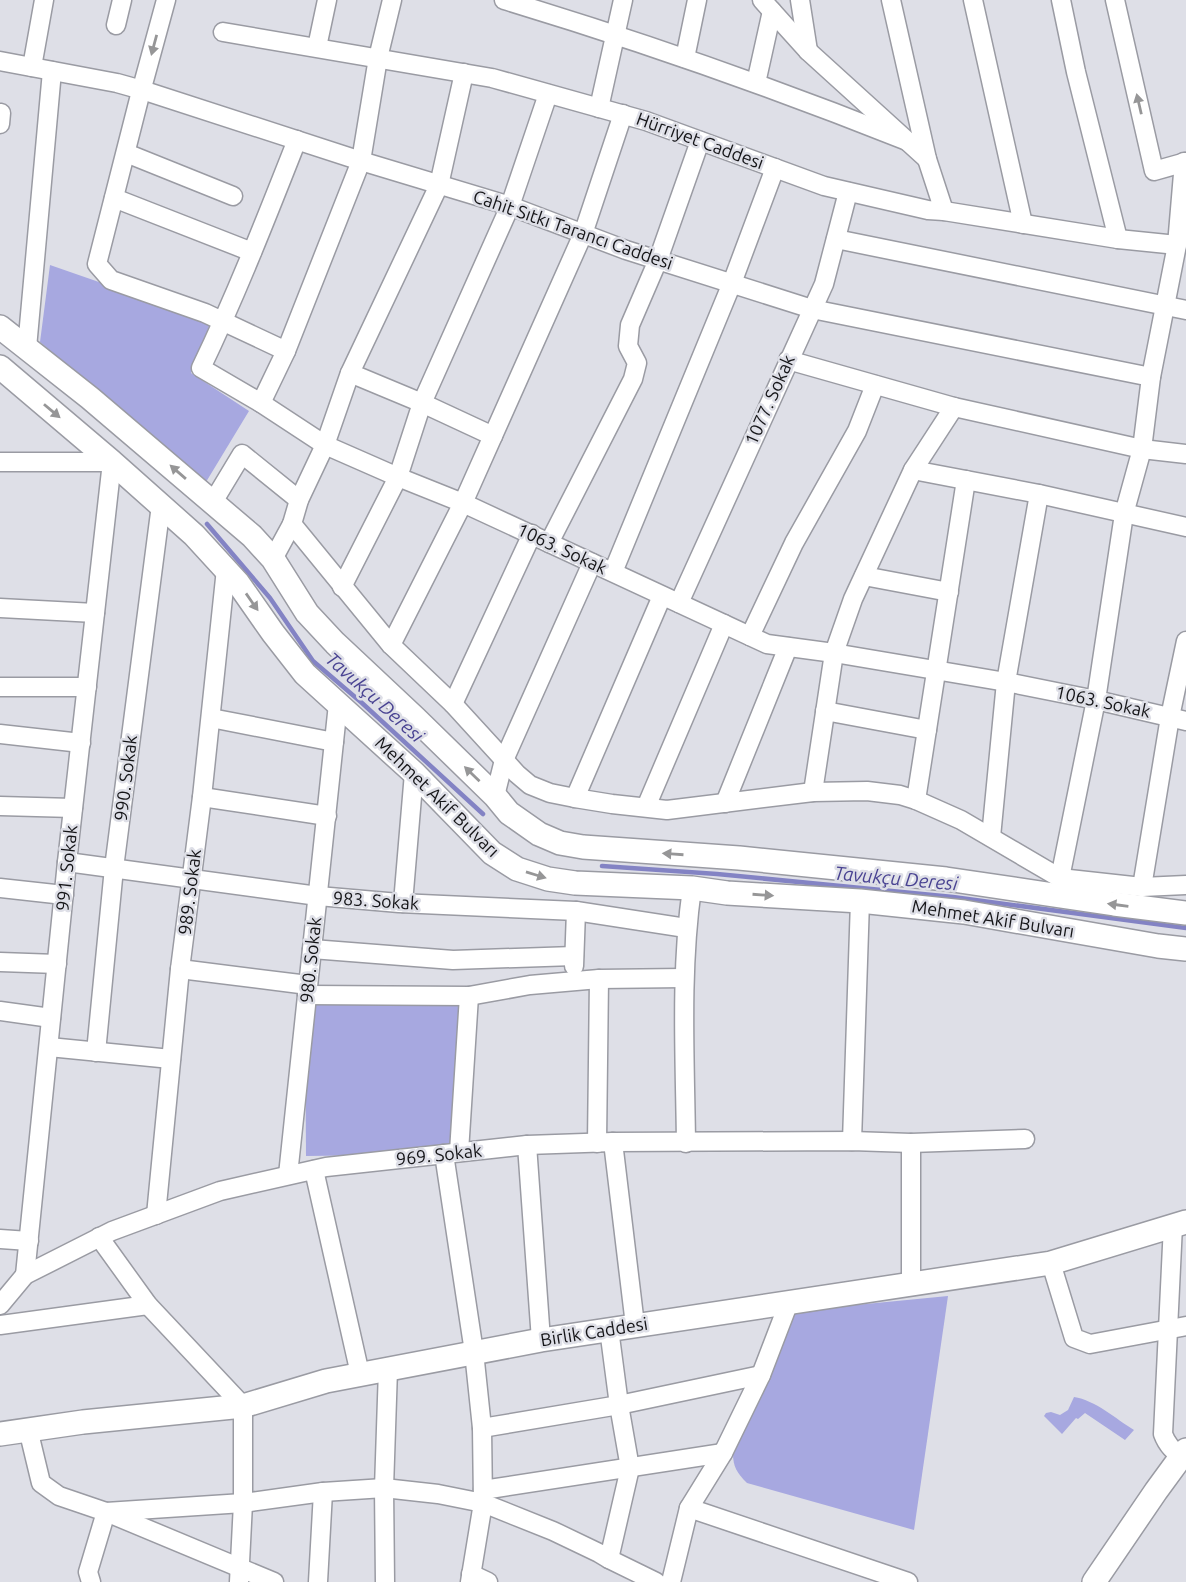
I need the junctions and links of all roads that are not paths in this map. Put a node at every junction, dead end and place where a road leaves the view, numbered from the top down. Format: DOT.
graph roads {
  1 [pos="44,0"];
  2 [pos="122,0"];
  3 [pos="166,0"];
  4 [pos="327,0"];
  5 [pos="392,0"];
  6 [pos="503,0"];
  7 [pos="623,0"];
  8 [pos="697,0"];
  9 [pos="800,0"];
  10 [pos="891,0"];
  11 [pos="972,0"];
  12 [pos="1061,0"];
  13 [pos="1115,0"];
  14 [pos="767,5"];
  15 [pos="552,7"];
  16 [pos="116,24"];
  17 [pos="223,32"];
  18 [pos="616,35"];
  19 [pos="317,47"];
  20 [pos="808,51"];
  21 [pos="378,58"];
  22 [pos="685,58"];
  23 [pos="0,61"];
  24 [pos="32,67"];
  25 [pos="52,71"];
  26 [pos="464,73"];
  27 [pos="756,83"];
  28 [pos="142,90"];
  29 [pos="548,94"];
  30 [pos="599,108"];
  31 [pos="622,114"];
  32 [pos="297,140"];
  33 [pos="701,141"];
  34 [pos="907,141"];
  35 [pos="126,153"];
  36 [pos="927,159"];
  37 [pos="360,161"];
  38 [pos="1185,162"];
  39 [pos="775,168"];
  40 [pos="439,185"];
  41 [pos="848,192"];
  42 [pos="233,196"];
  43 [pos="114,198"];
  44 [pos="510,206"];
  45 [pos="944,211"];
  46 [pos="1023,224"];
  47 [pos="583,234"];
  48 [pos="836,239"];
  49 [pos="1118,239"];
  50 [pos="1177,244"];
  51 [pos="252,252"];
  52 [pos="658,260"];
  53 [pos="732,283"];
  54 [pos="1166,307"];
  55 [pos="812,309"];
  56 [pos="1186,310"];
  57 [pos="223,322"];
  58 [pos="0,327"];
  59 [pos="27,348"];
  60 [pos="286,351"];
  61 [pos="788,359"];
  62 [pos="0,368"];
  63 [pos="350,373"];
  64 [pos="1152,377"];
  65 [pos="875,384"];
  66 [pos="261,403"];
  67 [pos="422,403"];
  68 [pos="954,407"];
  69 [pos="493,436"];
  70 [pos="325,445"];
  71 [pos="1142,449"];
  72 [pos="1186,454"];
  73 [pos="0,462"];
  74 [pos="112,462"];
  75 [pos="913,470"];
  76 [pos="398,477"];
  77 [pos="965,480"];
  78 [pos="1039,494"];
  79 [pos="299,500"];
  80 [pos="213,502"];
  81 [pos="463,503"];
  82 [pos="162,505"];
  83 [pos="1124,514"];
  84 [pos="292,524"];
  85 [pos="1186,527"];
  86 [pos="532,534"];
  87 [pos="549,543"];
  88 [pos="273,559"];
  89 [pos="592,563"];
  90 [pos="226,569"];
  91 [pos="613,572"];
  92 [pos="864,576"];
  93 [pos="342,587"];
  94 [pos="949,592"];
  95 [pos="662,596"];
  96 [pos="680,603"];
  97 [pos="0,608"];
  98 [pos="95,613"];
  99 [pos="724,624"];
  100 [pos="750,636"];
  101 [pos="1186,641"];
  102 [pos="391,645"];
  103 [pos="788,647"];
  104 [pos="834,653"];
  105 [pos="1184,659"];
  106 [pos="937,671"];
  107 [pos="1006,682"];
  108 [pos="0,687"];
  109 [pos="87,687"];
  110 [pos="1096,700"];
  111 [pos="338,704"];
  112 [pos="453,704"];
  113 [pos="825,711"];
  114 [pos="211,719"];
  115 [pos="1178,719"];
  116 [pos="927,730"];
  117 [pos="0,734"];
  118 [pos="334,742"];
  119 [pos="81,743"];
  120 [pos="504,760"];
  121 [pos="414,773"];
  122 [pos="813,792"];
  123 [pos="495,796"];
  124 [pos="202,797"];
  125 [pos="575,798"];
  126 [pos="916,800"];
  127 [pos="725,803"];
  128 [pos="0,806"];
  129 [pos="646,807"];
  130 [pos="73,808"];
  131 [pos="327,816"];
  132 [pos="991,837"];
  133 [pos="67,862"];
  134 [pos="114,868"];
  135 [pos="1060,878"];
  136 [pos="191,879"];
  137 [pos="1186,885"];
  138 [pos="1142,887"];
  139 [pos="0,888"];
  140 [pos="692,888"];
  141 [pos="64,895"];
  142 [pos="318,896"];
  143 [pos="860,901"];
  144 [pos="403,903"];
  145 [pos="576,911"];
  146 [pos="1186,913"];
  147 [pos="686,928"];
  148 [pos="1186,948"];
  149 [pos="312,949"];
  150 [pos="574,956"];
  151 [pos="0,962"];
  152 [pos="57,964"];
  153 [pos="180,969"];
  154 [pos="684,978"];
  155 [pos="598,979"];
  156 [pos="573,982"];
  157 [pos="308,990"];
  158 [pos="470,996"];
  159 [pos="0,1011"];
  160 [pos="51,1018"];
  161 [pos="49,1047"];
  162 [pos="96,1052"];
  163 [pos="171,1059"];
  164 [pos="1026,1139"];
  165 [pos="852,1141"];
  166 [pos="605,1142"];
  167 [pos="686,1143"];
  168 [pos="911,1143"];
  169 [pos="527,1145"];
  170 [pos="452,1153"];
  171 [pos="314,1170"];
  172 [pos="288,1175"];
  173 [pos="156,1215"];
  174 [pos="1180,1224"];
  175 [pos="99,1237"];
  176 [pos="0,1239"];
  177 [pos="29,1241"];
  178 [pos="1051,1262"];
  179 [pos="25,1276"];
  180 [pos="911,1283"];
  181 [pos="789,1302"];
  182 [pos="0,1305"];
  183 [pos="149,1305"];
  184 [pos="0,1325"];
  185 [pos="635,1325"];
  186 [pos="1177,1328"];
  187 [pos="609,1329"];
  188 [pos="541,1340"];
  189 [pos="474,1352"];
  190 [pos="388,1369"];
  191 [pos="360,1374"];
  192 [pos="761,1375"];
  193 [pos="619,1405"];
  194 [pos="243,1406"];
  195 [pos="482,1428"];
  196 [pos="28,1429"];
  197 [pos="0,1434"];
  198 [pos="723,1453"];
  199 [pos="1184,1455"];
  200 [pos="630,1468"];
  201 [pos="384,1488"];
  202 [pos="323,1492"];
  203 [pos="483,1496"];
  204 [pos="243,1503"];
  205 [pos="689,1508"];
  206 [pos="106,1512"];
  207 [pos="609,1559"];
  208 [pos="240,1576"];
  209 [pos="470,1578"];
  210 [pos="91,1582"];
  211 [pos="274,1582"];
  212 [pos="318,1582"];
  213 [pos="385,1582"];
  214 [pos="488,1582"];
  215 [pos="656,1582"];
  216 [pos="671,1582"];
  217 [pos="908,1582"];
  218 [pos="1094,1582"];
  1 -- 24 [label="street"];
  2 -- 16 [label="street"];
  3 -- 28 [label="street, one-way"];
  4 -- 19 [label="street"];
  5 -- 21 [label="street"];
  6 -- 15 [label="street"];
  7 -- 18 [label="street"];
  8 -- 22 [label="street"];
  9 -- 20 [label="street"];
  10 -- 36 [label="street"];
  11 -- 46 [label="street"];
  12 -- 49 [label="street"];
  38 -- 13 [label="street, one-way"];
  14 -- 20 [label="street"];
  14 -- 27 [label="street"];
  15 -- 18 [label="street"];
  17 -- 19 [label="street, Hürriyet Caddesi"];
  18 -- 22 [label="street"];
  18 -- 30 [label="street"];
  19 -- 21 [label="street, Hürriyet Caddesi"];
  20 -- 34 [label="street"];
  21 -- 26 [label="street, Hürriyet Caddesi"];
  21 -- 37 [label="street"];
  22 -- 27 [label="street"];
  23 -- 24 [label="street, Cahit Sıtkı Tarancı Caddesi"];
  24 -- 25 [label="street, Cahit Sıtkı Tarancı Caddesi"];
  25 -- 28 [label="street, Cahit Sıtkı Tarancı Caddesi"];
  25 -- 59 [label="street"];
  26 -- 29 [label="street, Hürriyet Caddesi"];
  26 -- 40 [label="street"];
  27 -- 34 [label="street"];
  28 -- 32 [label="street, Cahit Sıtkı Tarancı Caddesi"];
  28 -- 35 [label="street"];
  29 -- 30 [label="street, Hürriyet Caddesi"];
  29 -- 44 [label="street"];
  30 -- 31 [label="street, Hürriyet Caddesi"];
  31 -- 33 [label="street, Hürriyet Caddesi"];
  31 -- 47 [label="street"];
  32 -- 37 [label="street, Cahit Sıtkı Tarancı Caddesi"];
  32 -- 51 [label="street, 1063. Sokak"];
  33 -- 39 [label="street, Hürriyet Caddesi"];
  33 -- 52 [label="street"];
  34 -- 36 [label="street"];
  35 -- 42 [label="street"];
  35 -- 43 [label="street"];
  36 -- 45 [label="street"];
  37 -- 40 [label="street, Cahit Sıtkı Tarancı Caddesi"];
  37 -- 60 [label="street"];
  38 -- 50 [label="street"];
  39 -- 41 [label="street, Hürriyet Caddesi"];
  39 -- 53 [label="street"];
  40 -- 44 [label="street, Cahit Sıtkı Tarancı Caddesi"];
  40 -- 63 [label="street"];
  41 -- 45 [label="street, Hürriyet Caddesi"];
  41 -- 48 [label="street, 1077. Sokak"];
  43 -- 51 [label="street"];
  43 -- 57 [label="street"];
  44 -- 47 [label="street, Cahit Sıtkı Tarancı Caddesi"];
  44 -- 67 [label="street"];
  45 -- 46 [label="street, Hürriyet Caddesi"];
  46 -- 49 [label="street, Hürriyet Caddesi"];
  47 -- 52 [label="street, Cahit Sıtkı Tarancı Caddesi"];
  47 -- 69 [label="street"];
  48 -- 54 [label="street"];
  48 -- 55 [label="street, 1077. Sokak"];
  49 -- 50 [label="street, Hürriyet Caddesi"];
  50 -- 54 [label="street"];
  51 -- 57 [label="street, 1063. Sokak"];
  52 -- 53 [label="street, Cahit Sıtkı Tarancı Caddesi"];
  52 -- 87 [label="street"];
  53 -- 55 [label="street, Cahit Sıtkı Tarancı Caddesi"];
  53 -- 91 [label="street"];
  54 -- 56 [label="street"];
  54 -- 64 [label="street"];
  55 -- 61 [label="street, 1077. Sokak"];
  55 -- 64 [label="street, Cahit Sıtkı Tarancı Caddesi"];
  57 -- 60 [label="street"];
  57 -- 66 [label="street, 1063. Sokak"];
  58 -- 59 [label="main road, Mehmet Akif Bulvarı"];
  80 -- 59 [label="main road, Mehmet Akif Bulvarı, one-way"];
  60 -- 66 [label="street"];
  61 -- 65 [label="street"];
  61 -- 96 [label="street, 1077. Sokak"];
  62 -- 74 [label="main road, Mehmet Akif Bulvarı, one-way"];
  63 -- 67 [label="street"];
  63 -- 70 [label="street"];
  64 -- 71 [label="street"];
  65 -- 68 [label="street"];
  65 -- 100 [label="street"];
  66 -- 70 [label="street, 1063. Sokak"];
  67 -- 69 [label="street"];
  67 -- 76 [label="street"];
  68 -- 71 [label="street"];
  68 -- 75 [label="street"];
  69 -- 81 [label="street"];
  70 -- 76 [label="street, 1063. Sokak"];
  70 -- 79 [label="street"];
  71 -- 72 [label="street"];
  71 -- 83 [label="street"];
  73 -- 74 [label="street"];
  74 -- 82 [label="main road, Mehmet Akif Bulvarı"];
  74 -- 98 [label="street, 991. Sokak"];
  75 -- 77 [label="street"];
  75 -- 92 [label="street"];
  76 -- 81 [label="street, 1063. Sokak"];
  76 -- 93 [label="street"];
  77 -- 78 [label="street"];
  77 -- 94 [label="street"];
  78 -- 83 [label="street"];
  78 -- 107 [label="street"];
  79 -- 80 [label="street"];
  79 -- 84 [label="street"];
  80 -- 88 [label="main road, Mehmet Akif Bulvarı"];
  81 -- 86 [label="street, 1063. Sokak"];
  81 -- 102 [label="street"];
  82 -- 90 [label="main road, Mehmet Akif Bulvarı"];
  82 -- 134 [label="street, 990. Sokak"];
  83 -- 85 [label="street"];
  83 -- 110 [label="street"];
  84 -- 88 [label="street"];
  84 -- 93 [label="street"];
  86 -- 87 [label="street, 1063. Sokak"];
  86 -- 112 [label="street"];
  87 -- 89 [label="street, 1063. Sokak"];
  123 -- 88 [label="main road, Mehmet Akif Bulvarı, one-way"];
  89 -- 91 [label="street, 1063. Sokak"];
  89 -- 120 [label="street"];
  90 -- 111 [label="main road, Mehmet Akif Bulvarı, one-way"];
  90 -- 114 [label="street, 989. Sokak"];
  91 -- 95 [label="street, 1063. Sokak"];
  92 -- 94 [label="street"];
  92 -- 104 [label="street"];
  93 -- 102 [label="street"];
  94 -- 106 [label="street"];
  95 -- 96 [label="street, 1063. Sokak"];
  95 -- 125 [label="street"];
  96 -- 99 [label="street, 1063. Sokak"];
  97 -- 98 [label="street"];
  98 -- 109 [label="street, 991. Sokak"];
  99 -- 100 [label="street, 1063. Sokak"];
  99 -- 129 [label="street"];
  100 -- 103 [label="street, 1063. Sokak"];
  101 -- 105 [label="street"];
  102 -- 112 [label="street"];
  103 -- 104 [label="street, 1063. Sokak"];
  103 -- 127 [label="street"];
  104 -- 106 [label="street, 1063. Sokak"];
  104 -- 113 [label="street"];
  105 -- 115 [label="street"];
  106 -- 107 [label="street, 1063. Sokak"];
  106 -- 116 [label="street"];
  107 -- 110 [label="street, 1063. Sokak"];
  107 -- 132 [label="street"];
  108 -- 109 [label="street"];
  109 -- 119 [label="street, 991. Sokak"];
  110 -- 115 [label="street, 1063. Sokak"];
  110 -- 135 [label="street"];
  111 -- 118 [label="street, 980. Sokak"];
  111 -- 121 [label="main road, Mehmet Akif Bulvarı"];
  112 -- 120 [label="street"];
  113 -- 116 [label="street"];
  113 -- 122 [label="street"];
  114 -- 118 [label="street"];
  114 -- 124 [label="street, 989. Sokak"];
  115 -- 138 [label="street"];
  116 -- 126 [label="street"];
  117 -- 119 [label="street"];
  118 -- 131 [label="street, 980. Sokak"];
  119 -- 130 [label="street, 991. Sokak"];
  120 -- 123 [label="street"];
  120 -- 125 [label="street"];
  121 -- 140 [label="main road, Mehmet Akif Bulvarı, one-way"];
  121 -- 144 [label="street"];
  122 -- 126 [label="street"];
  122 -- 127 [label="street"];
  146 -- 123 [label="main road, Mehmet Akif Bulvarı, one-way"];
  124 -- 131 [label="street"];
  124 -- 136 [label="street, 989. Sokak"];
  125 -- 129 [label="street"];
  126 -- 132 [label="street"];
  127 -- 129 [label="street"];
  128 -- 130 [label="street"];
  130 -- 133 [label="street, 991. Sokak"];
  131 -- 142 [label="street, 980. Sokak"];
  132 -- 135 [label="street"];
  133 -- 134 [label="street, 983. Sokak"];
  133 -- 141 [label="street, 991. Sokak"];
  134 -- 136 [label="street, 983. Sokak"];
  134 -- 162 [label="street, 990. Sokak"];
  135 -- 138 [label="street"];
  136 -- 142 [label="street, 983. Sokak"];
  136 -- 153 [label="street, 989. Sokak"];
  137 -- 138 [label="street"];
  139 -- 141 [label="street"];
  140 -- 143 [label="main road, Mehmet Akif Bulvarı, one-way"];
  140 -- 147 [label="street"];
  141 -- 152 [label="street, 991. Sokak"];
  142 -- 144 [label="street, 983. Sokak"];
  142 -- 149 [label="street, 980. Sokak"];
  143 -- 148 [label="main road, Mehmet Akif Bulvarı"];
  143 -- 165 [label="street"];
  144 -- 145 [label="street, 983. Sokak"];
  145 -- 147 [label="street, 983. Sokak"];
  145 -- 150 [label="street"];
  147 -- 154 [label="street"];
  149 -- 150 [label="street"];
  149 -- 157 [label="street, 980. Sokak"];
  150 -- 156 [label="street"];
  151 -- 152 [label="street"];
  152 -- 160 [label="street, 991. Sokak"];
  153 -- 157 [label="street"];
  153 -- 163 [label="street, 989. Sokak"];
  154 -- 155 [label="street"];
  154 -- 167 [label="street"];
  155 -- 156 [label="street"];
  155 -- 166 [label="street"];
  156 -- 158 [label="street"];
  157 -- 158 [label="street"];
  157 -- 172 [label="street, 980. Sokak"];
  158 -- 170 [label="street"];
  159 -- 160 [label="street"];
  160 -- 161 [label="street, 991. Sokak"];
  161 -- 162 [label="street"];
  161 -- 177 [label="street, 991. Sokak"];
  162 -- 163 [label="street"];
  163 -- 173 [label="street, 989. Sokak"];
  164 -- 168 [label="street, 969. Sokak"];
  165 -- 167 [label="street, 969. Sokak"];
  165 -- 168 [label="street, 969. Sokak"];
  166 -- 167 [label="street, 969. Sokak"];
  166 -- 169 [label="street, 969. Sokak"];
  166 -- 185 [label="street"];
  168 -- 180 [label="street"];
  169 -- 170 [label="street, 969. Sokak"];
  169 -- 188 [label="street"];
  170 -- 171 [label="street, 969. Sokak"];
  170 -- 189 [label="street"];
  171 -- 172 [label="street, 969. Sokak"];
  171 -- 191 [label="street"];
  172 -- 173 [label="street, 969. Sokak"];
  173 -- 175 [label="street, 969. Sokak"];
  174 -- 178 [label="main road, Birlik Caddesi"];
  174 -- 186 [label="street"];
  175 -- 179 [label="street, 969. Sokak"];
  175 -- 183 [label="street"];
  176 -- 177 [label="street"];
  177 -- 179 [label="street, 991. Sokak"];
  178 -- 180 [label="main road, Birlik Caddesi"];
  178 -- 186 [label="street"];
  179 -- 182 [label="street, 969. Sokak"];
  180 -- 181 [label="main road, Birlik Caddesi"];
  181 -- 185 [label="main road, Birlik Caddesi"];
  181 -- 192 [label="street"];
  183 -- 184 [label="street"];
  183 -- 194 [label="street"];
  185 -- 187 [label="main road, Birlik Caddesi"];
  186 -- 199 [label="street"];
  187 -- 188 [label="main road, Birlik Caddesi"];
  187 -- 193 [label="street"];
  188 -- 189 [label="main road, Birlik Caddesi"];
  189 -- 190 [label="main road, Birlik Caddesi"];
  189 -- 195 [label="street"];
  190 -- 191 [label="main road, Birlik Caddesi"];
  190 -- 201 [label="street"];
  191 -- 194 [label="main road, Birlik Caddesi"];
  192 -- 193 [label="street"];
  192 -- 198 [label="street"];
  193 -- 195 [label="street"];
  193 -- 200 [label="street"];
  194 -- 196 [label="main road, Birlik Caddesi"];
  194 -- 204 [label="street"];
  195 -- 203 [label="street"];
  196 -- 197 [label="main road, Birlik Caddesi"];
  196 -- 206 [label="street"];
  198 -- 200 [label="street"];
  198 -- 205 [label="street"];
  199 -- 218 [label="main road"];
  200 -- 203 [label="street"];
  200 -- 207 [label="street"];
  201 -- 202 [label="street"];
  201 -- 203 [label="street"];
  201 -- 213 [label="street"];
  202 -- 204 [label="street"];
  202 -- 212 [label="street"];
  203 -- 207 [label="street"];
  203 -- 209 [label="street"];
  204 -- 206 [label="street"];
  204 -- 208 [label="street"];
  205 -- 216 [label="street"];
  205 -- 217 [label="street"];
  206 -- 208 [label="street"];
  206 -- 210 [label="street"];
  207 -- 215 [label="street"];
  208 -- 211 [label="street"];
  209 -- 214 [label="street"];
}
